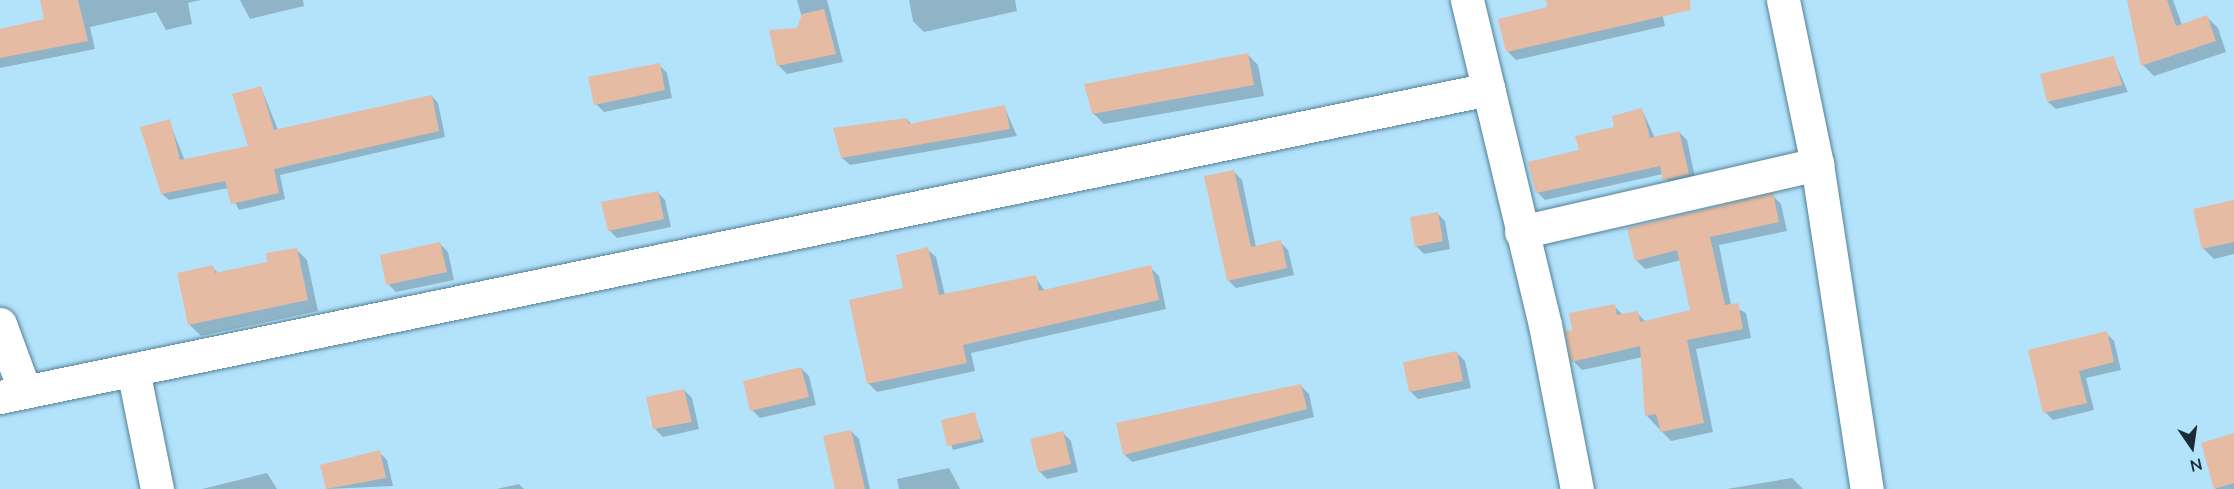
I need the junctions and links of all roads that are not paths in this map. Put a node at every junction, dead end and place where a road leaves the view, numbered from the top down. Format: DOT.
graph roads {
  1 [pos="1467,0"];
  2 [pos="1783,0"];
  3 [pos="1488,89"];
  4 [pos="1817,164"];
  5 [pos="1521,232"];
  6 [pos="0,324"];
  7 [pos="133,370"];
  8 [pos="12,394"];
  9 [pos="157,489"];
  10 [pos="1577,489"];
  11 [pos="1867,489"];
  1 -- 3 [label="street"];
  2 -- 4 [label="street"];
  3 -- 5 [label="street"];
  3 -- 7 [label="street"];
  4 -- 5 [label="street"];
  4 -- 11 [label="street"];
  5 -- 10 [label="street"];
  6 -- 8 [label="street"];
  7 -- 8 [label="street"];
  7 -- 9 [label="street"];
}
